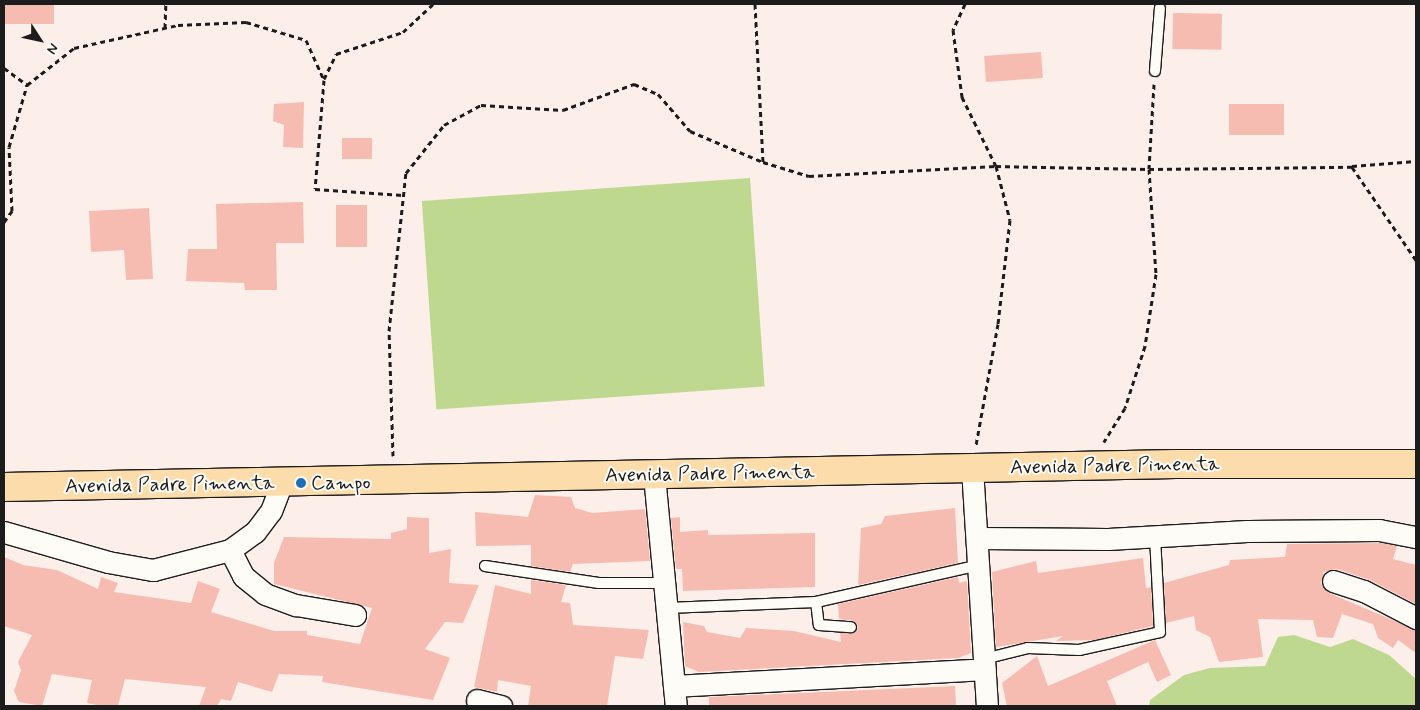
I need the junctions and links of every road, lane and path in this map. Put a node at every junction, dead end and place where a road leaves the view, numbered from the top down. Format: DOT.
graph roads {
  1 [pos="166,4"];
  2 [pos="433,4"];
  3 [pos="755,4"];
  4 [pos="965,4"];
  5 [pos="1160,8"];
  6 [pos="165,28"];
  7 [pos="4,68"];
  8 [pos="1155,71"];
  9 [pos="324,80"];
  10 [pos="27,85"];
  11 [pos="1416,161"];
  12 [pos="763,162"];
  13 [pos="996,166"];
  14 [pos="1352,166"];
  15 [pos="1149,169"];
  16 [pos="403,195"];
  17 [pos="4,222"];
  18 [pos="1416,260"];
  19 [pos="1416,464"];
  20 [pos="1088,466"];
  21 [pos="972,468"];
  22 [pos="654,475"];
  23 [pos="394,481"];
  24 [pos="282,483"];
  25 [pos="4,487"];
  26 [pos="4,532"];
  27 [pos="1155,536"];
  28 [pos="1416,537"];
  29 [pos="977,538"];
  30 [pos="230,550"];
  31 [pos="979,565"];
  32 [pos="485,566"];
  33 [pos="1333,581"];
  34 [pos="665,583"];
  35 [pos="816,602"];
  36 [pos="667,608"];
  37 [pos="355,614"];
  38 [pos="1416,618"];
  39 [pos="851,627"];
  40 [pos="985,664"];
  41 [pos="674,696"];
  42 [pos="478,700"];
  43 [pos="501,706"];
  44 [pos="987,706"];
  1 -- 6 [label="path"];
  2 -- 9 [label="path"];
  3 -- 12 [label="path"];
  4 -- 13 [label="path"];
  5 -- 8 [label="lane"];
  6 -- 9 [label="path"];
  6 -- 10 [label="path"];
  7 -- 10 [label="path"];
  8 -- 15 [label="path"];
  9 -- 16 [label="path"];
  10 -- 17 [label="path"];
  11 -- 14 [label="path"];
  12 -- 13 [label="path"];
  12 -- 16 [label="path"];
  13 -- 15 [label="path"];
  13 -- 21 [label="path"];
  14 -- 15 [label="path"];
  14 -- 18 [label="path"];
  15 -- 20 [label="path"];
  16 -- 23 [label="path"];
  19 -- 20 [label="main road, Avenida Padre Pimenta"];
  20 -- 21 [label="main road, Avenida Padre Pimenta"];
  21 -- 22 [label="main road, Avenida Padre Pimenta"];
  21 -- 29 [label="street"];
  22 -- 23 [label="main road, Avenida Padre Pimenta"];
  22 -- 34 [label="street"];
  23 -- 24 [label="main road, Avenida Padre Pimenta"];
  24 -- 25 [label="main road, Avenida Padre Pimenta"];
  24 -- 30 [label="street"];
  26 -- 30 [label="street"];
  27 -- 28 [label="street"];
  27 -- 29 [label="street"];
  27 -- 40 [label="lane"];
  29 -- 31 [label="street"];
  30 -- 37 [label="street"];
  31 -- 35 [label="lane"];
  31 -- 40 [label="street"];
  32 -- 34 [label="lane"];
  33 -- 38 [label="street"];
  34 -- 36 [label="street"];
  35 -- 36 [label="lane"];
  35 -- 39 [label="lane"];
  36 -- 41 [label="street"];
  40 -- 41 [label="street"];
  40 -- 44 [label="street"];
  42 -- 43 [label="street"];
}
